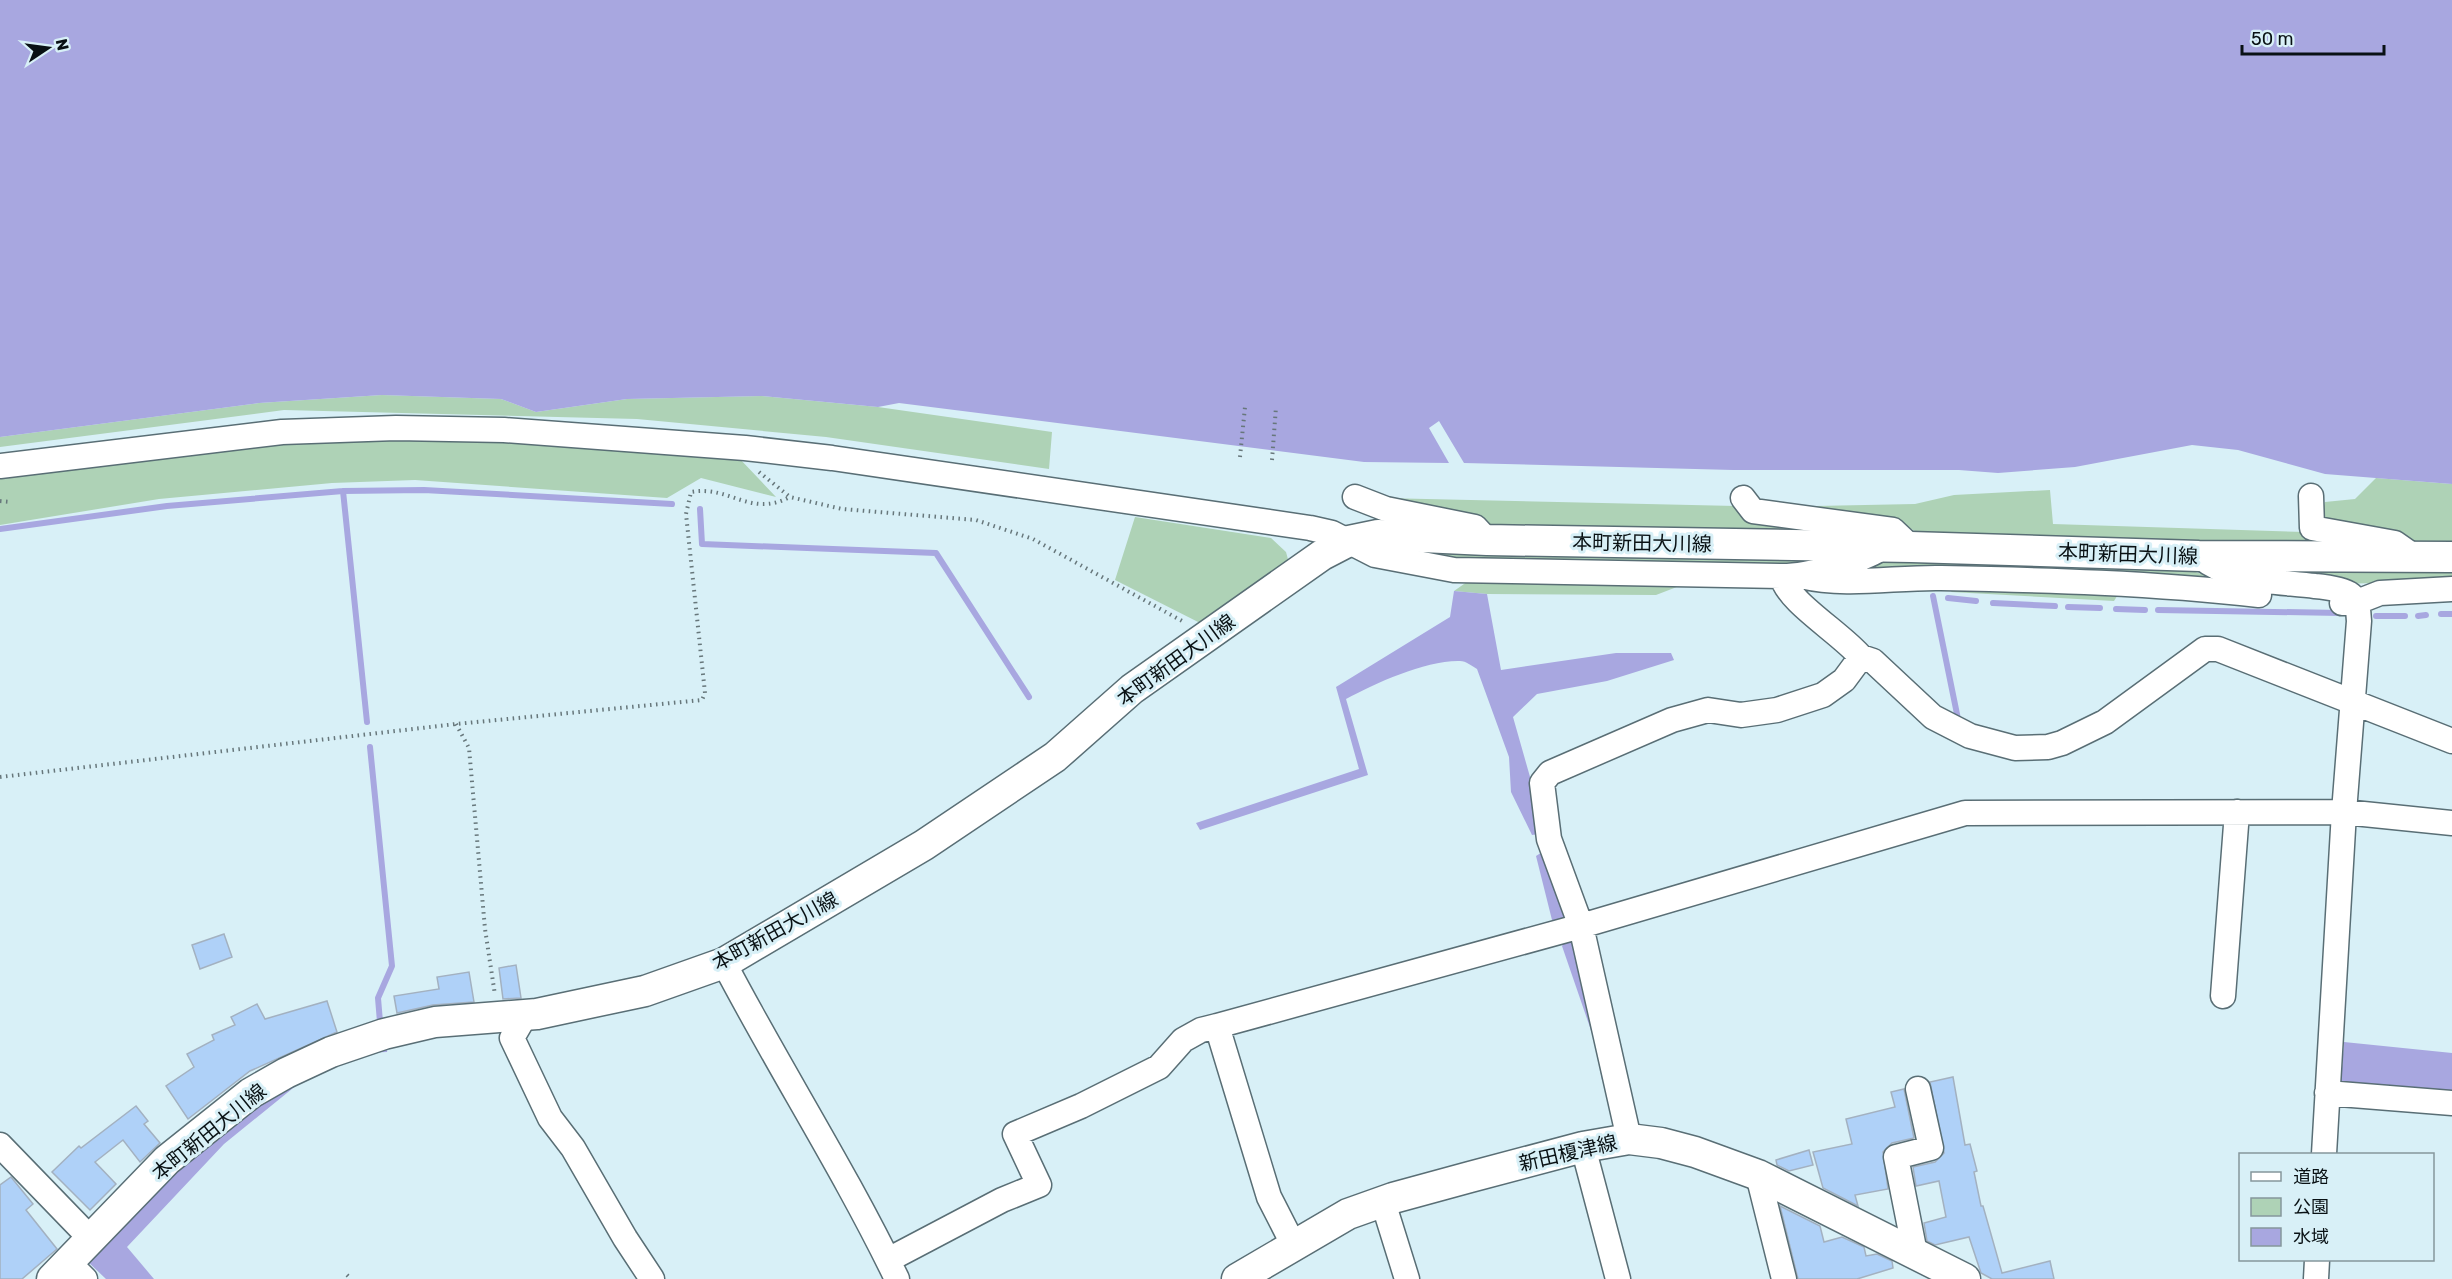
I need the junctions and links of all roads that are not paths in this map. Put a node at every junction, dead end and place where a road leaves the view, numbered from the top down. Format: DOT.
graph roads {
  1 [pos="0,466"];
  2 [pos="1355,496"];
  3 [pos="2311,496"];
  4 [pos="1743,498"];
  5 [pos="1487,540"];
  6 [pos="1349,541"];
  7 [pos="1911,547"];
  8 [pos="1882,548"];
  9 [pos="2199,556"];
  10 [pos="2452,557"];
  11 [pos="2417,559"];
  12 [pos="1791,576"];
  13 [pos="2452,589"];
  14 [pos="2357,602"];
  15 [pos="1860,657"];
  16 [pos="2352,703"];
  17 [pos="2452,741"];
  18 [pos="2237,812"];
  19 [pos="2344,812"];
  20 [pos="2452,823"];
  21 [pos="1581,926"];
  22 [pos="724,963"];
  23 [pos="2223,996"];
  24 [pos="512,1015"];
  25 [pos="1217,1026"];
  26 [pos="1918,1089"];
  27 [pos="2327,1093"];
  28 [pos="2452,1103"];
  29 [pos="1629,1139"];
  30 [pos="0,1145"];
  31 [pos="1582,1147"];
  32 [pos="2324,1153"];
  33 [pos="1758,1175"];
  34 [pos="1383,1202"];
  35 [pos="90,1239"];
  36 [pos="1293,1244"];
  37 [pos="1915,1253"];
  38 [pos="2317,1261"];
  39 [pos="893,1270"];
  40 [pos="68,1273"];
  41 [pos="1242,1277"];
  42 [pos="652,1279"];
  43 [pos="1407,1279"];
  44 [pos="1618,1279"];
  45 [pos="1784,1279"];
  46 [pos="1965,1279"];
  47 [pos="2316,1279"];
  1 -- 6 [label="street"];
  2 -- 5 [label="street"];
  3 -- 11 [label="street"];
  4 -- 7 [label="street"];
  5 -- 6 [label="main road, 本町新田大川線"];
  5 -- 8 [label="main road, 本町新田大川線"];
  6 -- 12 [label="street"];
  6 -- 22 [label="main road, 本町新田大川線"];
  7 -- 8 [label="main road, 本町新田大川線"];
  7 -- 9 [label="main road, 本町新田大川線"];
  8 -- 12 [label="street"];
  9 -- 11 [label="main road, 本町新田大川線"];
  9 -- 14 [label="street"];
  10 -- 11 [label="main road, 本町新田大川線"];
  12 -- 14 [label="street"];
  12 -- 15 [label="street"];
  13 -- 14 [label="street"];
  14 -- 16 [label="street"];
  15 -- 16 [label="street"];
  15 -- 21 [label="street"];
  16 -- 17 [label="street"];
  16 -- 19 [label="street"];
  18 -- 19 [label="street"];
  18 -- 21 [label="street"];
  18 -- 23 [label="street"];
  19 -- 20 [label="street"];
  19 -- 27 [label="street"];
  21 -- 25 [label="street"];
  21 -- 29 [label="street"];
  22 -- 24 [label="main road, 本町新田大川線"];
  22 -- 39 [label="street"];
  24 -- 35 [label="main road, 本町新田大川線"];
  24 -- 42 [label="street"];
  25 -- 36 [label="street"];
  25 -- 39 [label="street"];
  26 -- 37 [label="street"];
  27 -- 28 [label="street"];
  27 -- 32 [label="street"];
  29 -- 31 [label="main road, 新田榎津線"];
  29 -- 33 [label="main road, 新田榎津線"];
  30 -- 35 [label="street"];
  31 -- 34 [label="main road, 新田榎津線"];
  31 -- 44 [label="street"];
  33 -- 37 [label="main road, 新田榎津線"];
  33 -- 45 [label="street"];
  34 -- 36 [label="main road, 新田榎津線"];
  34 -- 43 [label="street"];
  35 -- 40 [label="main road, 本町新田大川線"];
  36 -- 41 [label="main road, 新田榎津線"];
  37 -- 46 [label="main road, 新田榎津線"];
  38 -- 47 [label="street"];
}
